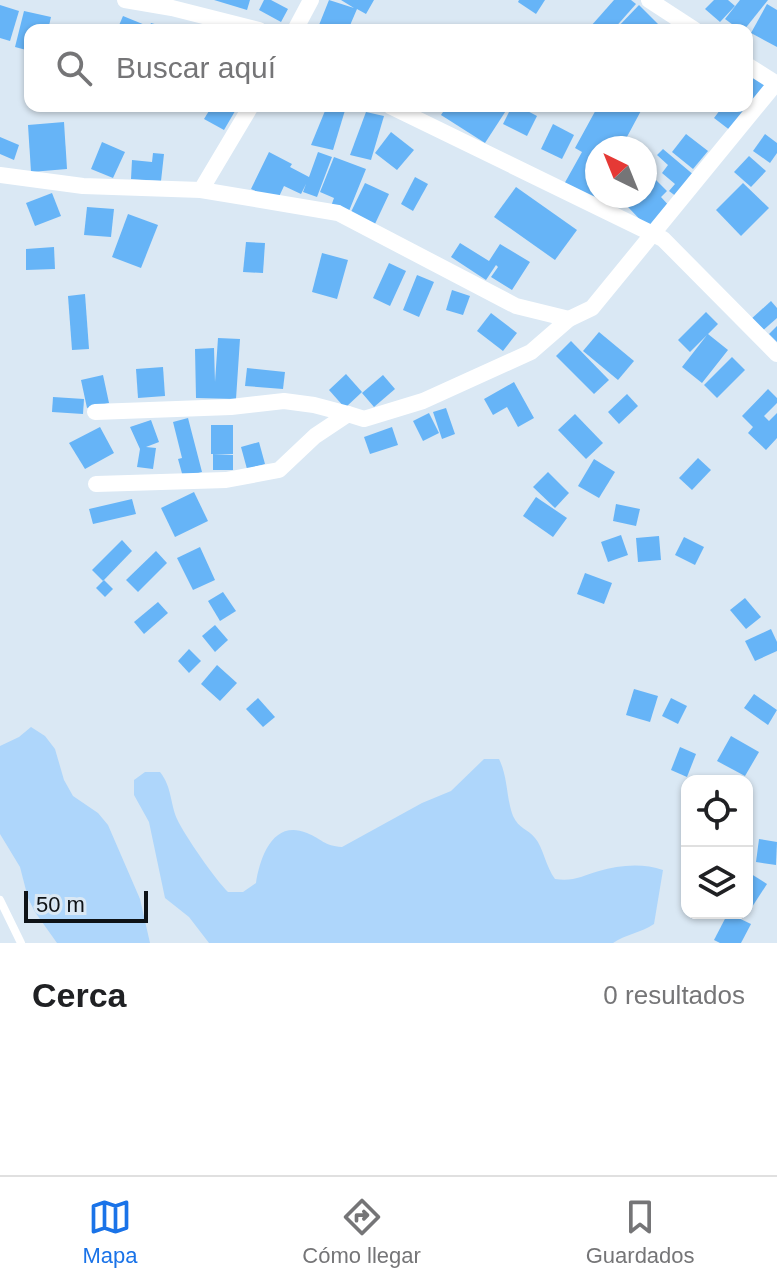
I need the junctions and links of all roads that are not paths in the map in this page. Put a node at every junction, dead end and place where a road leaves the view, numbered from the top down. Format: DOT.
graph roads {
  1 [pos="125,0"];
  2 [pos="311,0"];
  3 [pos="649,0"];
  4 [pos="235,24"];
  5 [pos="298,24"];
  6 [pos="686,24"];
  7 [pos="753,69"];
  8 [pos="776,84"];
  9 [pos="753,111"];
  10 [pos="247,112"];
  11 [pos="402,112"];
  12 [pos="753,112"];
  13 [pos="0,175"];
  14 [pos="201,190"];
  15 [pos="651,233"];
  16 [pos="569,319"];
  17 [pos="777,354"];
  18 [pos="95,412"];
  19 [pos="348,414"];
  20 [pos="96,484"];
  21 [pos="0,900"];
  22 [pos="21,943"];
  1 -- 4 [label="street"];
  2 -- 5 [label="street"];
  3 -- 6 [label="street"];
  7 -- 8 [label="street"];
  8 -- 9 [label="street"];
  10 -- 14 [label="street"];
  11 -- 15 [label="street"];
  12 -- 15 [label="street"];
  13 -- 14 [label="street"];
  14 -- 16 [label="street"];
  15 -- 16 [label="street"];
  15 -- 17 [label="street"];
  16 -- 19 [label="street"];
  18 -- 19 [label="street"];
  19 -- 20 [label="street"];
  21 -- 22 [label="lane"];
}
